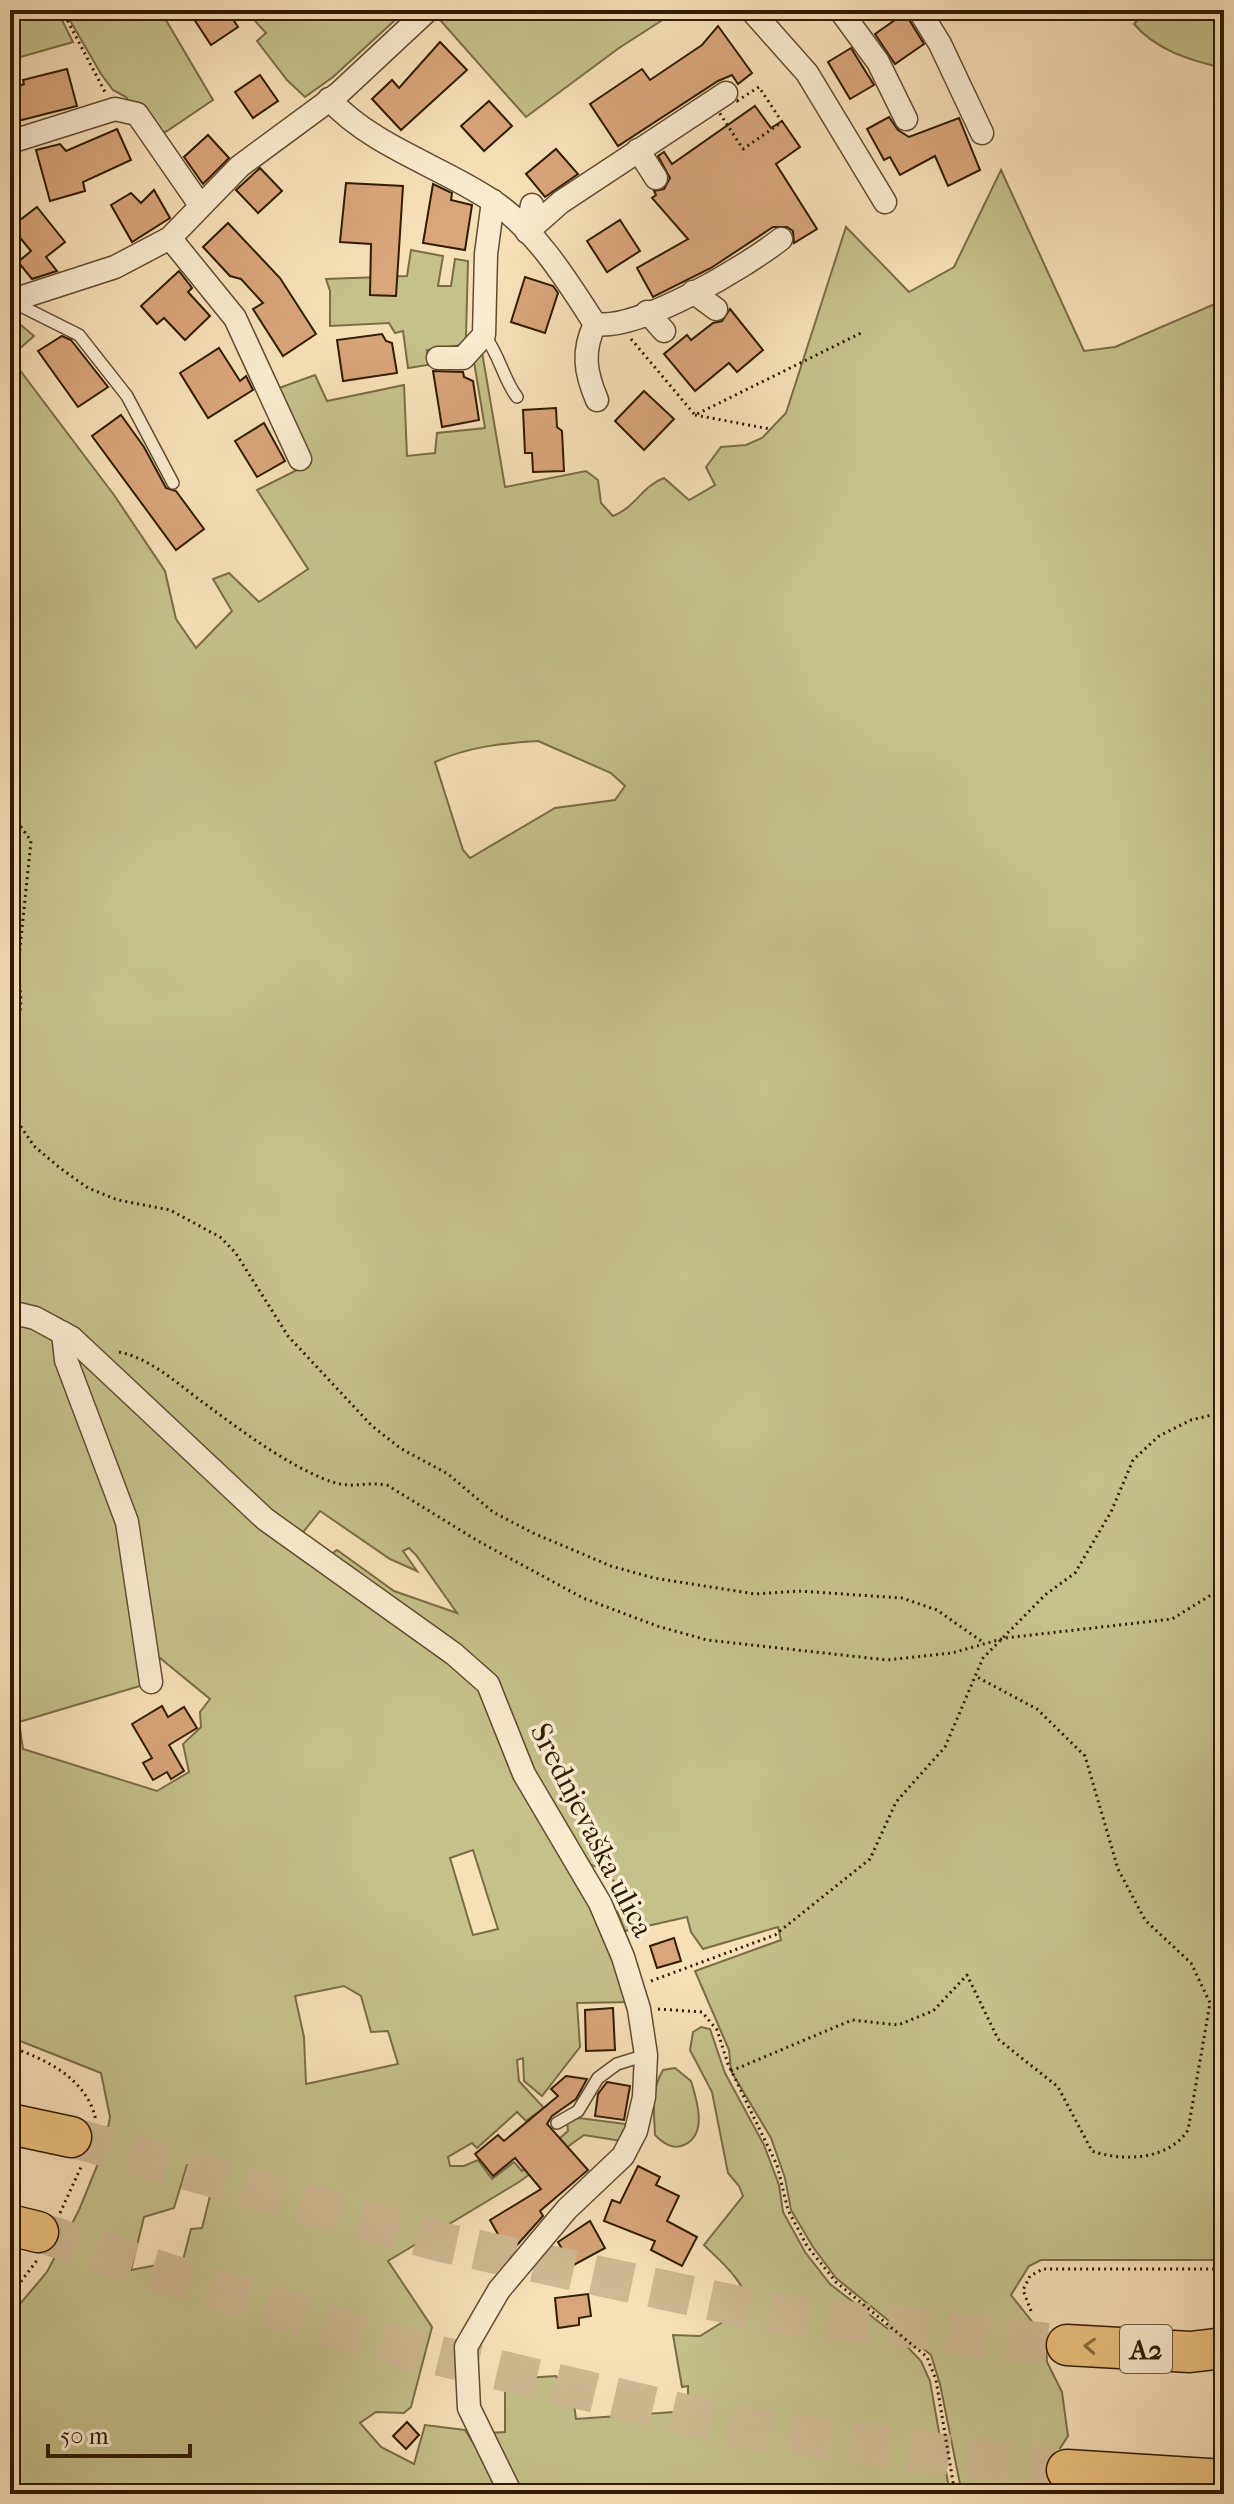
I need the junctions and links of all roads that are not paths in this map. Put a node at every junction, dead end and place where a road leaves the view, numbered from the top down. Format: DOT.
graph roads {
  1 [pos="428,10"];
  2 [pos="751,10"];
  3 [pos="840,10"];
  4 [pos="919,10"];
  5 [pos="726,93"];
  6 [pos="329,99"];
  7 [pos="906,119"];
  8 [pos="982,133"];
  9 [pos="10,142"];
  10 [pos="638,150"];
  11 [pos="656,178"];
  12 [pos="493,201"];
  13 [pos="885,202"];
  14 [pos="200,205"];
  15 [pos="532,205"];
  16 [pos="527,232"];
  17 [pos="170,238"];
  18 [pos="781,239"];
  19 [pos="693,292"];
  20 [pos="12,301"];
  21 [pos="716,309"];
  22 [pos="647,312"];
  23 [pos="603,325"];
  24 [pos="664,331"];
  25 [pos="484,335"];
  26 [pos="438,358"];
  27 [pos="517,397"];
  28 [pos="597,400"];
  29 [pos="300,459"];
  30 [pos="173,483"];
  31 [pos="10,1312"];
  32 [pos="72,1339"];
  33 [pos="151,1682"];
  34 [pos="646,2055"];
  35 [pos="557,2123"];
  36 [pos="10,2124"];
  37 [pos="71,2137"];
  38 [pos="1067,2345"];
  39 [pos="1213,2353"];
  40 [pos="1067,2470"];
  41 [pos="1224,2480"];
  42 [pos="511,2494"];
  1 -- 6 [label="street"];
  2 -- 13 [label="street"];
  3 -- 7 [label="street"];
  4 -- 8 [label="street"];
  5 -- 10 [label="street"];
  6 -- 12 [label="street"];
  6 -- 14 [label="street"];
  9 -- 14 [label="street"];
  10 -- 11 [label="street"];
  10 -- 16 [label="street"];
  12 -- 16 [label="street"];
  12 -- 25 [label="street"];
  14 -- 17 [label="street"];
  15 -- 16 [label="street"];
  16 -- 23 [label="street"];
  17 -- 20 [label="street"];
  17 -- 29 [label="street"];
  18 -- 19 [label="street"];
  19 -- 21 [label="street"];
  19 -- 22 [label="street"];
  20 -- 30 [label="lane"];
  22 -- 23 [label="street"];
  22 -- 24 [label="street"];
  23 -- 28 [label="street"];
  25 -- 26 [label="street"];
  25 -- 27 [label="lane"];
  31 -- 32 [label="street, Srednjevaška ulica"];
  32 -- 33 [label="street"];
  32 -- 34 [label="street, Srednjevaška ulica"];
  34 -- 35 [label="lane"];
  34 -- 42 [label="street, Srednjevaška ulica"];
  36 -- 37 [label="highway"];
  39 -- 38 [label="highway, A2, one-way"];
  40 -- 41 [label="highway"];
}
